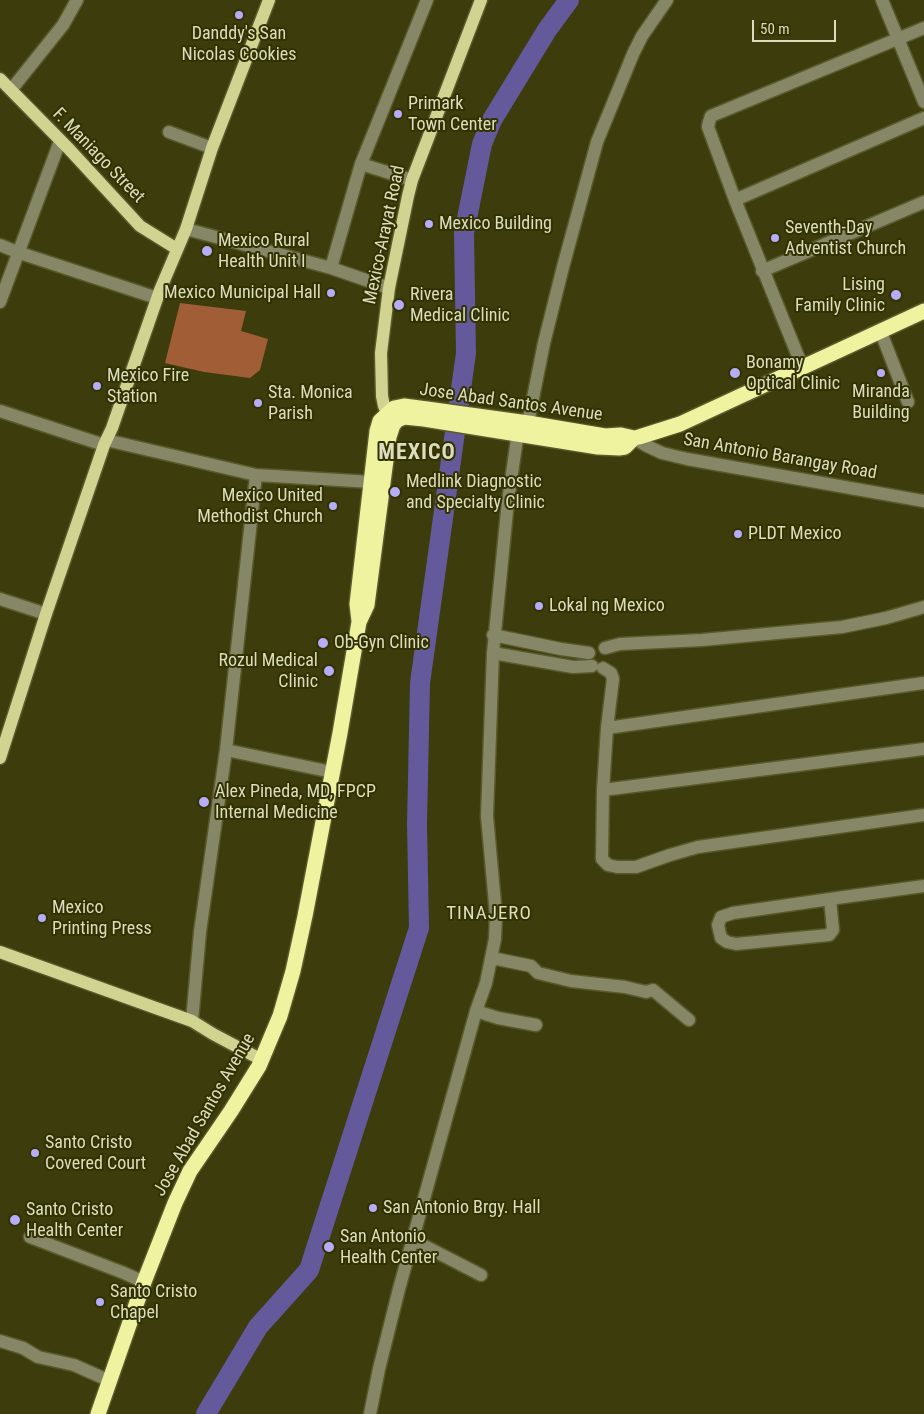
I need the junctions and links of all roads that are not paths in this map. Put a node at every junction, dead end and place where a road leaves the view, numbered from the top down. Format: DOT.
graph roads {
  1 [pos="77,0"];
  2 [pos="269,0"];
  3 [pos="427,0"];
  4 [pos="481,0"];
  5 [pos="667,0"];
  6 [pos="882,0"];
  7 [pos="924,28"];
  8 [pos="899,39"];
  9 [pos="0,79"];
  10 [pos="11,90"];
  11 [pos="924,102"];
  12 [pos="924,118"];
  13 [pos="169,132"];
  14 [pos="60,141"];
  15 [pos="212,148"];
  16 [pos="361,164"];
  17 [pos="412,180"];
  18 [pos="735,200"];
  19 [pos="924,202"];
  20 [pos="186,229"];
  21 [pos="0,244"];
  22 [pos="177,249"];
  23 [pos="18,252"];
  24 [pos="331,268"];
  25 [pos="762,271"];
  26 [pos="389,288"];
  27 [pos="157,298"];
  28 [pos="0,302"];
  29 [pos="924,311"];
  30 [pos="880,330"];
  31 [pos="802,366"];
  32 [pos="908,402"];
  33 [pos="0,411"];
  34 [pos="390,419"];
  35 [pos="523,428"];
  36 [pos="634,438"];
  37 [pos="105,442"];
  38 [pos="256,475"];
  39 [pos="372,482"];
  40 [pos="924,501"];
  41 [pos="0,599"];
  42 [pos="924,607"];
  43 [pos="46,614"];
  44 [pos="359,622"];
  45 [pos="493,636"];
  46 [pos="606,648"];
  47 [pos="492,653"];
  48 [pos="589,653"];
  49 [pos="598,667"];
  50 [pos="924,684"];
  51 [pos="607,728"];
  52 [pos="924,749"];
  53 [pos="226,750"];
  54 [pos="0,758"];
  55 [pos="332,772"];
  56 [pos="603,790"];
  57 [pos="924,815"];
  58 [pos="924,886"];
  59 [pos="830,899"];
  60 [pos="0,952"];
  61 [pos="492,958"];
  62 [pos="476,1011"];
  63 [pos="689,1020"];
  64 [pos="192,1021"];
  65 [pos="536,1025"];
  66 [pos="262,1060"];
  67 [pos="30,1237"];
  68 [pos="413,1240"];
  69 [pos="481,1275"];
  70 [pos="144,1282"];
  71 [pos="0,1341"];
  72 [pos="110,1381"];
  73 [pos="98,1414"];
  74 [pos="370,1414"];
  1 -- 10 [label="street"];
  2 -- 15 [label="main road"];
  3 -- 16 [label="street"];
  4 -- 17 [label="main road, Mexico-Arayat Road"];
  5 -- 35 [label="street"];
  6 -- 8 [label="street"];
  7 -- 8 [label="street"];
  8 -- 11 [label="street"];
  8 -- 18 [label="street"];
  9 -- 10 [label="main road, F. Maniago Street"];
  10 -- 14 [label="main road, F. Maniago Street"];
  12 -- 18 [label="street"];
  13 -- 15 [label="street"];
  14 -- 22 [label="main road, F. Maniago Street"];
  14 -- 23 [label="street"];
  15 -- 20 [label="main road"];
  16 -- 17 [label="street"];
  16 -- 24 [label="street"];
  17 -- 26 [label="main road, Mexico-Arayat Road"];
  18 -- 25 [label="street"];
  19 -- 25 [label="street"];
  20 -- 22 [label="main road"];
  20 -- 24 [label="street"];
  21 -- 23 [label="street"];
  22 -- 27 [label="main road"];
  23 -- 27 [label="street"];
  23 -- 28 [label="street"];
  24 -- 26 [label="street"];
  25 -- 31 [label="street"];
  26 -- 34 [label="main road, Mexico-Arayat Road"];
  27 -- 37 [label="main road"];
  29 -- 30 [label="highway, Jose Abad Santos Avenue"];
  30 -- 31 [label="highway, Jose Abad Santos Avenue"];
  30 -- 32 [label="street"];
  31 -- 36 [label="highway, Jose Abad Santos Avenue"];
  33 -- 37 [label="street"];
  34 -- 35 [label="highway, Jose Abad Santos Avenue"];
  34 -- 39 [label="highway, Jose Abad Santos Avenue"];
  34 -- 44 [label="highway, Jose Abad Santos Avenue"];
  35 -- 36 [label="highway, Jose Abad Santos Avenue"];
  35 -- 45 [label="street"];
  36 -- 40 [label="street, San Antonio Barangay Road"];
  37 -- 38 [label="street"];
  37 -- 43 [label="main road"];
  38 -- 39 [label="street"];
  38 -- 53 [label="street"];
  39 -- 44 [label="highway, Jose Abad Santos Avenue"];
  41 -- 43 [label="street"];
  42 -- 46 [label="street"];
  43 -- 54 [label="main road"];
  44 -- 55 [label="highway, Jose Abad Santos Avenue"];
  45 -- 47 [label="street"];
  45 -- 48 [label="street"];
  46 -- 48 [label="street"];
  46 -- 49 [label="street"];
  47 -- 49 [label="street"];
  47 -- 61 [label="street"];
  48 -- 49 [label="street"];
  49 -- 51 [label="street"];
  50 -- 51 [label="street"];
  51 -- 56 [label="street"];
  52 -- 56 [label="street"];
  53 -- 55 [label="street"];
  53 -- 64 [label="street"];
  55 -- 66 [label="highway, Jose Abad Santos Avenue"];
  56 -- 57 [label="street"];
  58 -- 59 [label="street"];
  59 -- 59 [label="street"];
  60 -- 64 [label="main road"];
  61 -- 62 [label="street"];
  61 -- 63 [label="street"];
  62 -- 65 [label="street"];
  62 -- 68 [label="street"];
  64 -- 66 [label="main road"];
  66 -- 70 [label="highway, Jose Abad Santos Avenue"];
  67 -- 70 [label="street"];
  68 -- 69 [label="street"];
  68 -- 74 [label="street"];
  70 -- 72 [label="highway, Jose Abad Santos Avenue"];
  71 -- 72 [label="street"];
  72 -- 73 [label="highway, Jose Abad Santos Avenue"];
}
